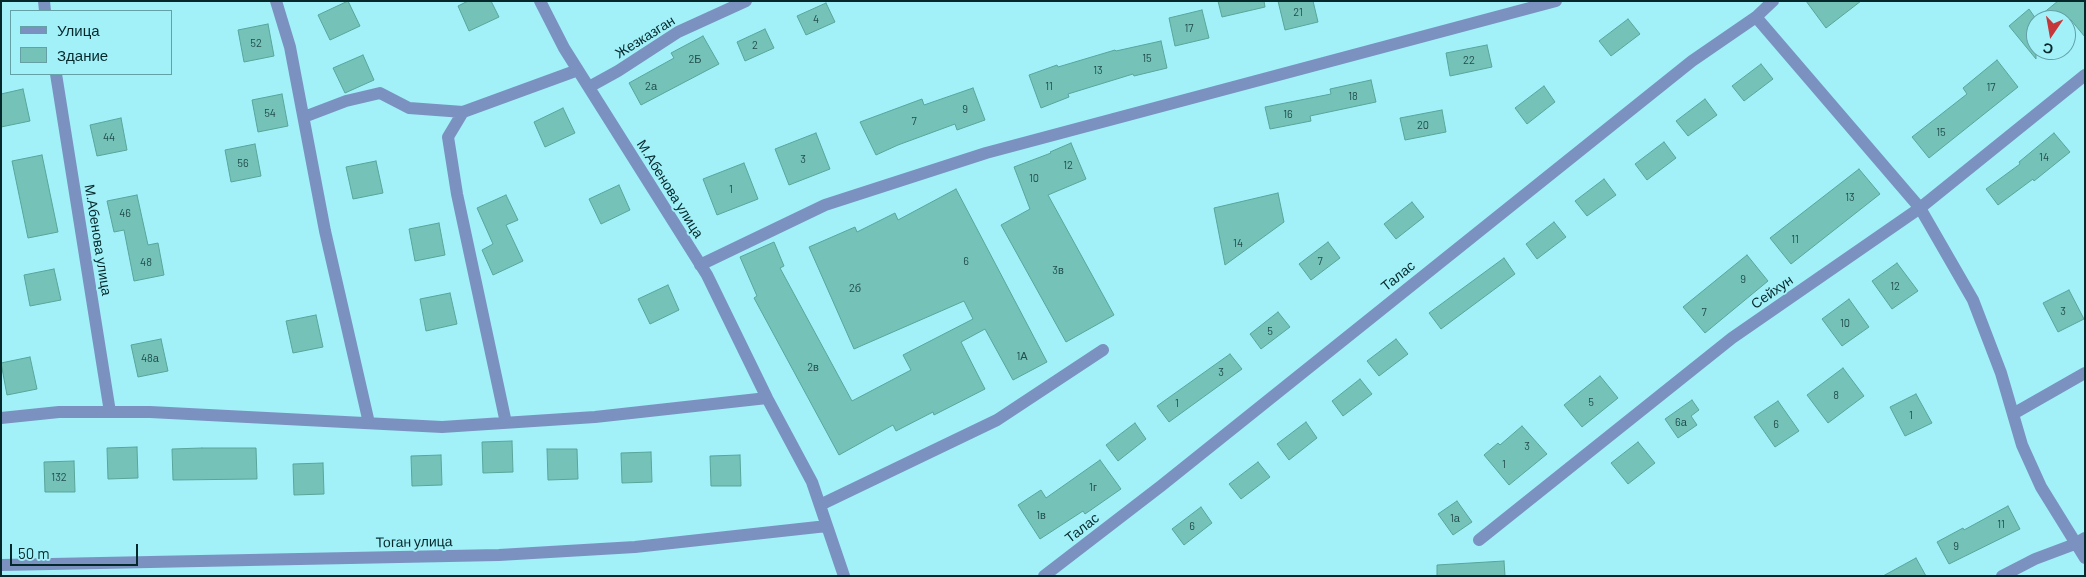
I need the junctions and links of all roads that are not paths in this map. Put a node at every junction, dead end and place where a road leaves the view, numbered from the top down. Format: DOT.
graph roads {
  1 [pos="276,1"];
  2 [pos="540,1"];
  3 [pos="746,1"];
  4 [pos="1556,1"];
  5 [pos="1773,1"];
  6 [pos="1756,17"];
  7 [pos="578,70"];
  8 [pos="56,75"];
  9 [pos="2085,75"];
  10 [pos="588,87"];
  11 [pos="463,112"];
  12 [pos="304,117"];
  13 [pos="1920,208"];
  14 [pos="700,265"];
  15 [pos="1103,350"];
  16 [pos="2085,373"];
  17 [pos="767,398"];
  18 [pos="110,412"];
  19 [pos="2014,414"];
  20 [pos="1,418"];
  21 [pos="369,423"];
  22 [pos="506,423"];
  23 [pos="820,505"];
  24 [pos="827,526"];
  25 [pos="1480,540"];
  26 [pos="2080,541"];
  27 [pos="2085,558"];
  28 [pos="1,565"];
  29 [pos="844,576"];
  30 [pos="1044,576"];
  31 [pos="2002,576"];
  1 -- 12 [label="street"];
  2 -- 7 [label="street, М.Абенова улица"];
  3 -- 10 [label="street, Жезказган"];
  4 -- 14 [label="street"];
  5 -- 6 [label="street, Талас"];
  6 -- 13 [label="street"];
  6 -- 30 [label="street, Талас"];
  7 -- 10 [label="street, М.Абенова улица"];
  7 -- 11 [label="street"];
  8 -- 18 [label="street, М.Абенова улица"];
  9 -- 13 [label="street, Сейхун"];
  10 -- 14 [label="street, М.Абенова улица"];
  11 -- 12 [label="street"];
  11 -- 22 [label="street"];
  12 -- 21 [label="street"];
  13 -- 19 [label="street"];
  13 -- 25 [label="street, Сейхун"];
  14 -- 17 [label="street, М.Абенова улица"];
  15 -- 23 [label="street"];
  16 -- 19 [label="street"];
  17 -- 22 [label="street"];
  17 -- 23 [label="street, М.Абенова улица"];
  18 -- 20 [label="street"];
  18 -- 21 [label="street"];
  19 -- 26 [label="street"];
  21 -- 22 [label="street"];
  23 -- 24 [label="street, М.Абенова улица"];
  24 -- 28 [label="street, Тоган улица"];
  24 -- 29 [label="street, М.Абенова улица"];
  26 -- 27 [label="street"];
  26 -- 31 [label="street"];
}
